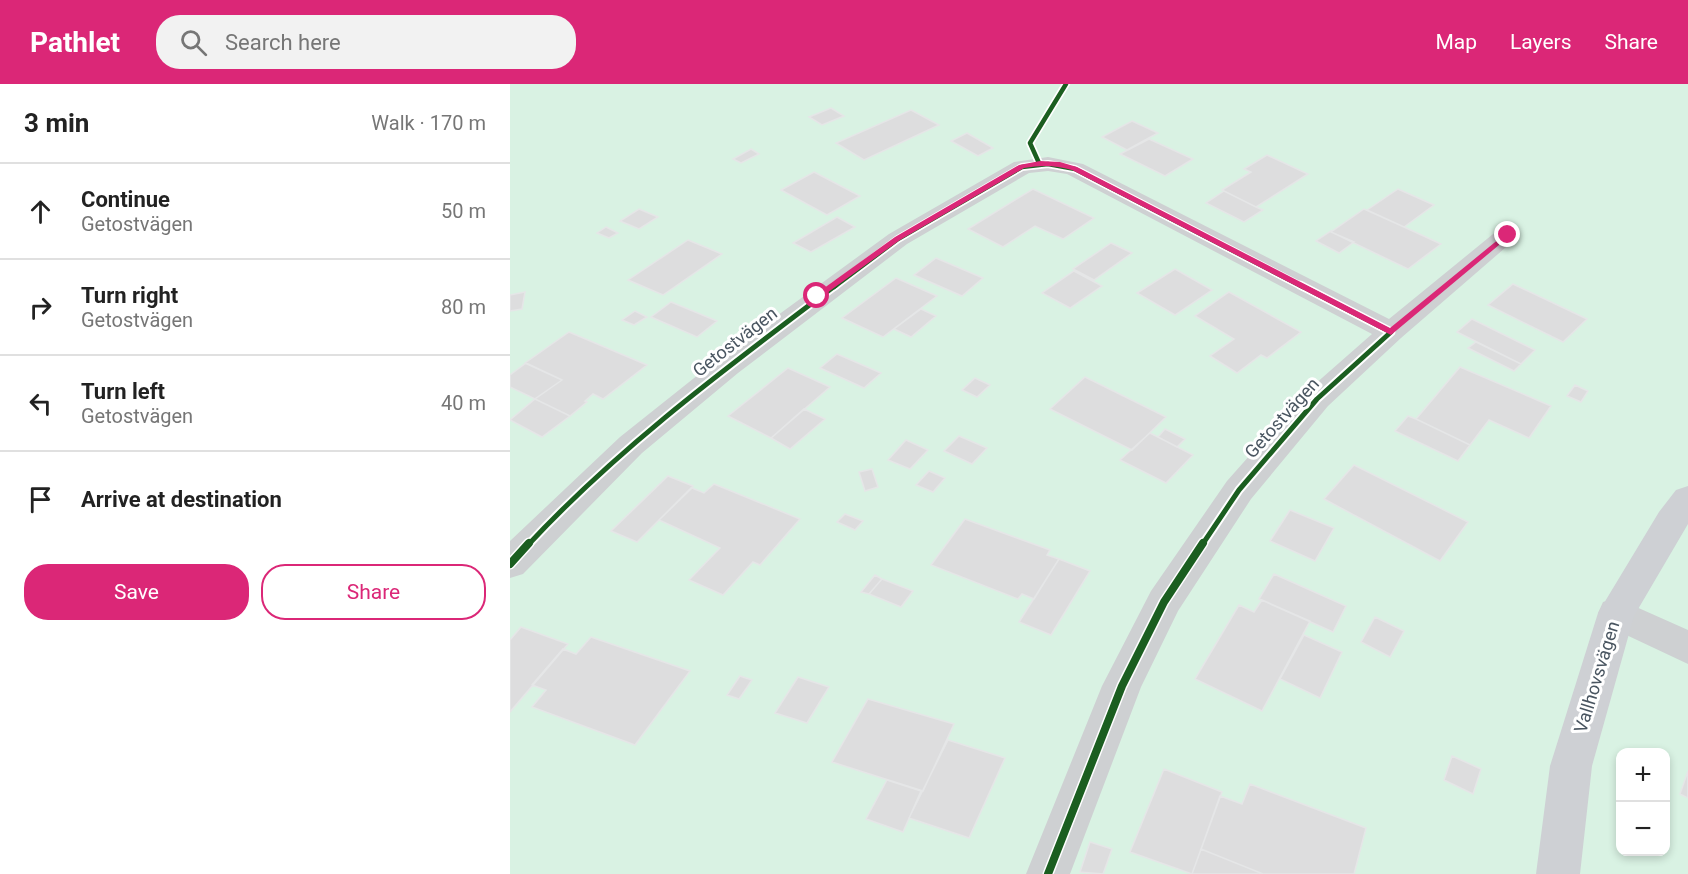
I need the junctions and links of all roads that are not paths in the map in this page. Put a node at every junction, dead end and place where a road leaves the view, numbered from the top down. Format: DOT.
graph roads {
  1 [pos="1508,235"];
  2 [pos="1391,332"];
  3 [pos="1688,500"];
  4 [pos="510,564"];
  5 [pos="1616,614"];
  6 [pos="1688,648"];
  7 [pos="1047,874"];
  8 [pos="1558,874"];
  1 -- 2 [label="street, Getostvägen"];
  2 -- 4 [label="street, Getostvägen"];
  2 -- 7 [label="street, Getostvägen"];
  3 -- 5 [label="street, Vallhovsvägen"];
  5 -- 6 [label="street"];
  5 -- 8 [label="street, Vallhovsvägen"];
}
